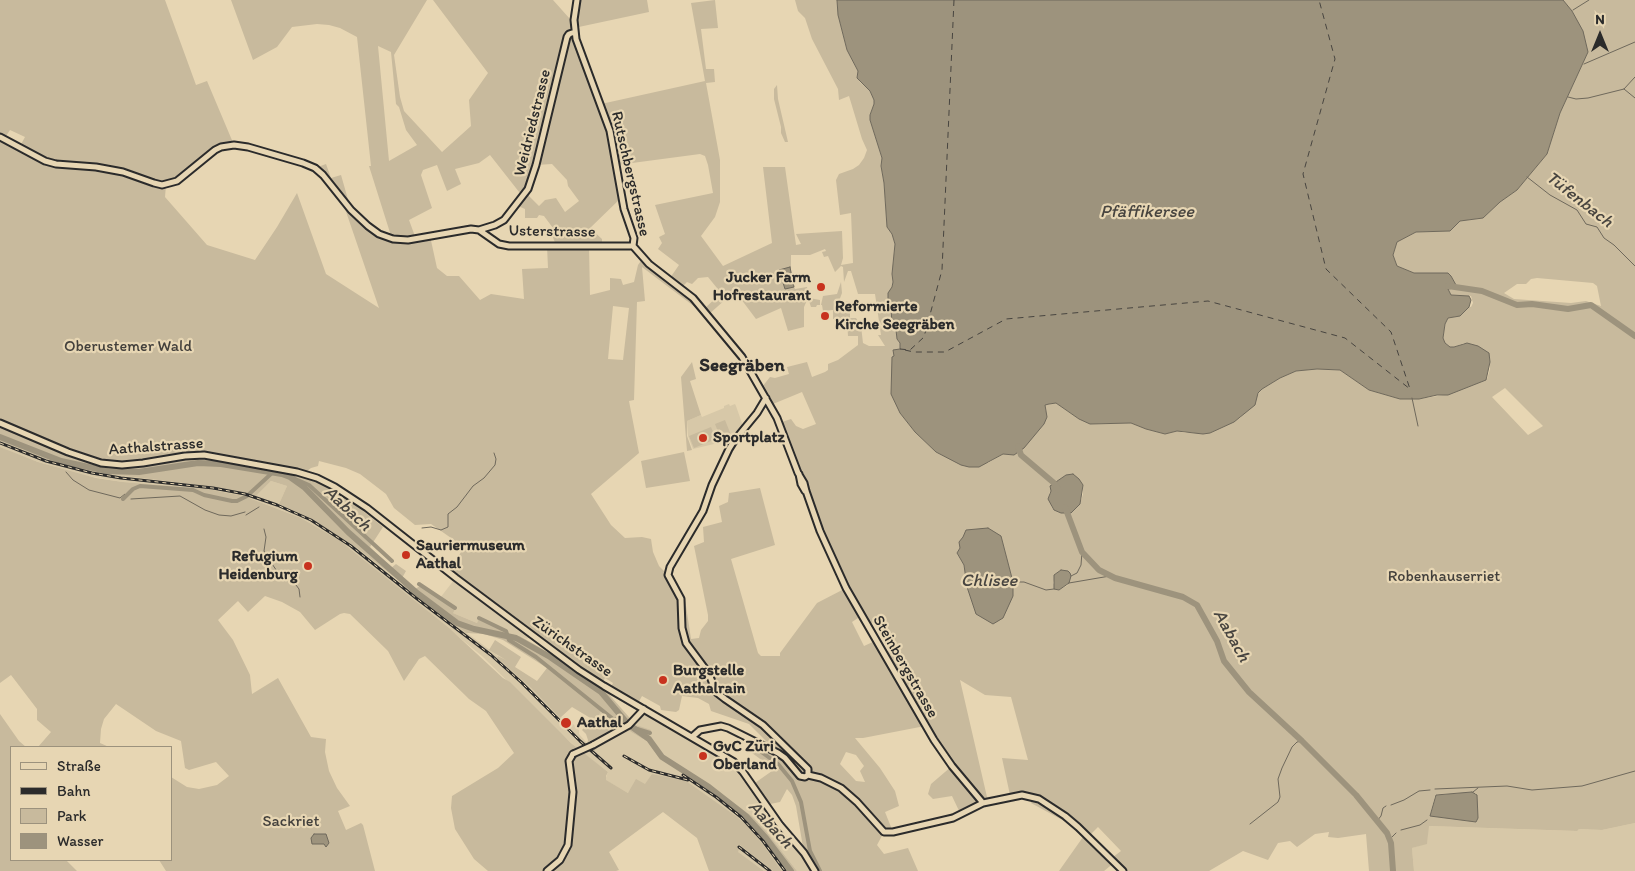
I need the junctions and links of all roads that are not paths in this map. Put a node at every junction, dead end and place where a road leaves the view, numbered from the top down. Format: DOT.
graph roads {
  1 [pos="577,0"];
  2 [pos="575,32"];
  3 [pos="0,137"];
  4 [pos="479,230"];
  5 [pos="634,246"];
  6 [pos="766,398"];
  7 [pos="0,424"];
  8 [pos="289,470"];
  9 [pos="644,709"];
  10 [pos="692,737"];
  11 [pos="808,775"];
  12 [pos="983,803"];
  13 [pos="548,871"];
  14 [pos="815,871"];
  15 [pos="1123,871"];
  1 -- 2 [label="street, Rutschbergstrasse"];
  2 -- 4 [label="street, Weidriedstrasse"];
  2 -- 5 [label="street, Rutschbergstrasse"];
  3 -- 4 [label="street"];
  4 -- 5 [label="street, Usterstrasse"];
  5 -- 6 [label="street, Rutschbergstrasse"];
  6 -- 11 [label="street"];
  6 -- 12 [label="street, Steinbergstrasse"];
  7 -- 8 [label="street, Aathalstrasse"];
  8 -- 9 [label="street, Zürichstrasse"];
  9 -- 10 [label="street, Zürichstrasse"];
  9 -- 13 [label="street, bridge"];
  10 -- 11 [label="street"];
  10 -- 14 [label="street, Zürichstrasse"];
  11 -- 12 [label="street"];
  12 -- 15 [label="street"];
}
